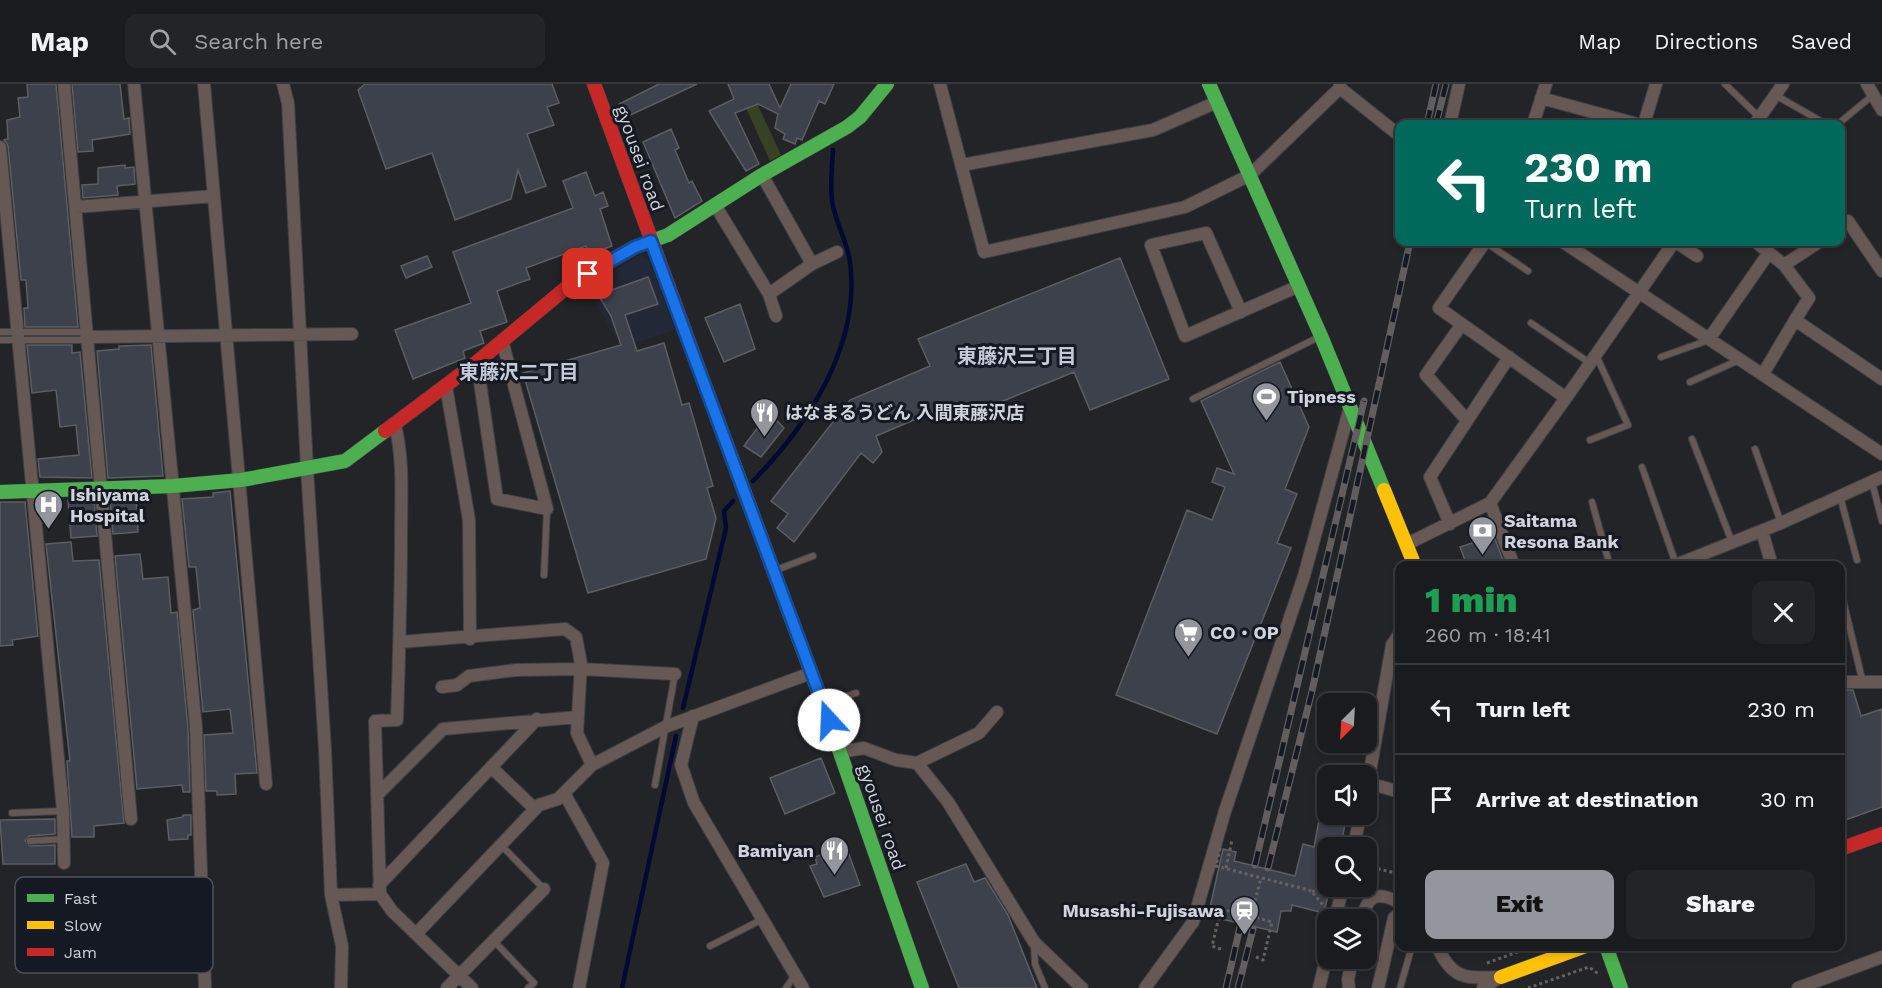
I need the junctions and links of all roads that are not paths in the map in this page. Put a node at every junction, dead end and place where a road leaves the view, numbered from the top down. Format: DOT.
graph roads {
  1 [pos="64,84"];
  2 [pos="134,84"];
  3 [pos="204,84"];
  4 [pos="284,84"];
  5 [pos="594,84"];
  6 [pos="887,84"];
  7 [pos="940,84"];
  8 [pos="1209,84"];
  9 [pos="1459,84"];
  10 [pos="1546,84"];
  11 [pos="1656,84"];
  12 [pos="1725,84"];
  13 [pos="1783,84"];
  14 [pos="1340,86"];
  15 [pos="1870,90"];
  16 [pos="1775,95"];
  17 [pos="1541,98"];
  18 [pos="1217,102"];
  19 [pos="1882,110"];
  20 [pos="1451,120"];
  21 [pos="1534,120"];
  22 [pos="1622,120"];
  23 [pos="1645,120"];
  24 [pos="1756,120"];
  25 [pos="1758,120"];
  26 [pos="1819,120"];
  27 [pos="1842,120"];
  28 [pos="1395,132"];
  29 [pos="0,147"];
  30 [pos="962,165"];
  31 [pos="1250,175"];
  32 [pos="762,176"];
  33 [pos="214,196"];
  34 [pos="144,202"];
  35 [pos="715,205"];
  36 [pos="76,207"];
  37 [pos="1845,223"];
  38 [pos="651,241"];
  39 [pos="1482,246"];
  40 [pos="1491,246"];
  41 [pos="1569,246"];
  42 [pos="1672,246"];
  43 [pos="1681,246"];
  44 [pos="1760,246"];
  45 [pos="1813,246"];
  46 [pos="837,252"];
  47 [pos="1768,254"];
  48 [pos="1697,256"];
  49 [pos="812,264"];
  50 [pos="1784,265"];
  51 [pos="1528,271"];
  52 [pos="1882,271"];
  53 [pos="1299,286"];
  54 [pos="1638,292"];
  55 [pos="769,294"];
  56 [pos="1241,312"];
  57 [pos="776,316"];
  58 [pos="1795,320"];
  59 [pos="1531,323"];
  60 [pos="1462,324"];
  61 [pos="0,332"];
  62 [pos="301,334"];
  63 [pos="352,334"];
  64 [pos="17,336"];
  65 [pos="228,336"];
  66 [pos="1321,336"];
  67 [pos="88,337"];
  68 [pos="159,338"];
  69 [pos="1709,339"];
  70 [pos="0,340"];
  71 [pos="502,340"];
  72 [pos="1509,357"];
  73 [pos="1661,357"];
  74 [pos="1593,359"];
  75 [pos="1740,360"];
  76 [pos="477,362"];
  77 [pos="1763,374"];
  78 [pos="1882,379"];
  79 [pos="1690,382"];
  80 [pos="446,386"];
  81 [pos="1566,398"];
  82 [pos="1193,399"];
  83 [pos="1351,406"];
  84 [pos="1466,419"];
  85 [pos="395,425"];
  86 [pos="1692,439"];
  87 [pos="1590,440"];
  88 [pos="1755,449"];
  89 [pos="1882,454"];
  90 [pos="1642,467"];
  91 [pos="306,468"];
  92 [pos="1877,479"];
  93 [pos="241,480"];
  94 [pos="172,486"];
  95 [pos="33,490"];
  96 [pos="102,490"];
  97 [pos="0,492"];
  98 [pos="1840,496"];
  99 [pos="1592,502"];
  100 [pos="1490,503"];
  101 [pos="548,509"];
  102 [pos="1882,521"];
  103 [pos="1781,523"];
  104 [pos="1450,524"];
  105 [pos="1762,531"];
  106 [pos="1732,542"];
  107 [pos="1407,544"];
  108 [pos="813,556"];
  109 [pos="1857,560"];
  110 [pos="1413,561"];
  111 [pos="1512,561"];
  112 [pos="1609,561"];
  113 [pos="1673,561"];
  114 [pos="1684,561"];
  115 [pos="1771,561"];
  116 [pos="773,571"];
  117 [pos="544,575"];
  118 [pos="1845,608"];
  119 [pos="470,639"];
  120 [pos="1395,640"];
  121 [pos="400,642"];
  122 [pos="581,669"];
  123 [pos="811,673"];
  124 [pos="675,674"];
  125 [pos="1845,682"];
  126 [pos="1882,682"];
  127 [pos="1864,683"];
  128 [pos="442,687"];
  129 [pos="856,693"];
  130 [pos="823,704"];
  131 [pos="997,712"];
  132 [pos="693,716"];
  133 [pos="578,717"];
  134 [pos="537,719"];
  135 [pos="665,728"];
  136 [pos="840,752"];
  137 [pos="917,763"];
  138 [pos="592,765"];
  139 [pos="1371,765"];
  140 [pos="491,767"];
  141 [pos="266,784"];
  142 [pos="654,785"];
  143 [pos="1377,789"];
  144 [pos="1395,791"];
  145 [pos="564,793"];
  146 [pos="378,794"];
  147 [pos="535,809"];
  148 [pos="63,811"];
  149 [pos="12,813"];
  150 [pos="131,819"];
  151 [pos="1882,834"];
  152 [pos="65,839"];
  153 [pos="30,841"];
  154 [pos="501,845"];
  155 [pos="1845,847"];
  156 [pos="64,863"];
  157 [pos="201,877"];
  158 [pos="380,889"];
  159 [pos="544,889"];
  160 [pos="331,895"];
  161 [pos="1395,901"];
  162 [pos="1364,909"];
  163 [pos="1395,917"];
  164 [pos="763,919"];
  165 [pos="416,934"];
  166 [pos="494,940"];
  167 [pos="1034,942"];
  168 [pos="710,946"];
  169 [pos="1411,951"];
  170 [pos="1440,951"];
  171 [pos="1572,951"];
  172 [pos="1608,951"];
  173 [pos="1882,957"];
  174 [pos="1323,969"];
  175 [pos="1350,969"];
  176 [pos="204,973"];
  177 [pos="795,975"];
  178 [pos="459,976"];
  179 [pos="1501,977"];
  180 [pos="205,988"];
  181 [pos="342,988"];
  182 [pos="447,988"];
  183 [pos="472,988"];
  184 [pos="528,988"];
  185 [pos="579,988"];
  186 [pos="786,988"];
  187 [pos="803,988"];
  188 [pos="922,988"];
  189 [pos="1045,988"];
  190 [pos="1082,988"];
  191 [pos="1145,988"];
  192 [pos="1318,988"];
  193 [pos="1349,988"];
  194 [pos="1378,988"];
  195 [pos="1400,988"];
  196 [pos="1483,988"];
  197 [pos="1621,988"];
  198 [pos="1798,988"];
  1 -- 36 [label="street"];
  2 -- 34 [label="street"];
  3 -- 33 [label="street"];
  4 -- 62 [label="street"];
  5 -- 38 [label="main road, gyousei road"];
  6 -- 32 [label="main road"];
  7 -- 30 [label="street"];
  8 -- 18 [label="main road"];
  9 -- 20 [label="street"];
  10 -- 17 [label="street"];
  11 -- 23 [label="street"];
  12 -- 24 [label="lane"];
  13 -- 16 [label="street"];
  14 -- 28 [label="street"];
  14 -- 31 [label="street"];
  15 -- 19 [label="street"];
  15 -- 27 [label="lane"];
  16 -- 25 [label="street"];
  16 -- 26 [label="lane"];
  17 -- 21 [label="street"];
  17 -- 22 [label="street"];
  18 -- 30 [label="street"];
  18 -- 31 [label="main road"];
  29 -- 64 [label="street"];
  30 -- 31 [label="street"];
  31 -- 53 [label="main road"];
  32 -- 35 [label="main road"];
  32 -- 49 [label="street"];
  33 -- 34 [label="street"];
  33 -- 65 [label="street"];
  34 -- 36 [label="street"];
  34 -- 68 [label="street"];
  35 -- 38 [label="main road"];
  35 -- 55 [label="street"];
  36 -- 67 [label="street"];
  37 -- 52 [label="street"];
  38 -- 71 [label="main road"];
  38 -- 116 [label="main road, gyousei road"];
  39 -- 60 [label="street"];
  40 -- 51 [label="lane"];
  41 -- 54 [label="street"];
  42 -- 54 [label="street"];
  43 -- 48 [label="street"];
  44 -- 47 [label="street"];
  45 -- 50 [label="street"];
  46 -- 49 [label="street"];
  47 -- 50 [label="street"];
  47 -- 69 [label="street"];
  49 -- 55 [label="street"];
  50 -- 58 [label="street"];
  53 -- 56 [label="street"];
  53 -- 66 [label="main road"];
  54 -- 69 [label="street"];
  54 -- 74 [label="street"];
  55 -- 57 [label="street"];
  56 -- 56 [label="street"];
  58 -- 77 [label="street"];
  58 -- 78 [label="street"];
  59 -- 74 [label="lane"];
  60 -- 72 [label="street"];
  60 -- 84 [label="street"];
  61 -- 64 [label="lane"];
  62 -- 63 [label="street"];
  62 -- 65 [label="street"];
  62 -- 91 [label="street"];
  64 -- 67 [label="lane"];
  64 -- 70 [label="lane"];
  64 -- 95 [label="street"];
  65 -- 68 [label="street"];
  65 -- 93 [label="street"];
  66 -- 82 [label="lane"];
  66 -- 83 [label="main road"];
  67 -- 68 [label="street"];
  67 -- 96 [label="street"];
  68 -- 94 [label="street"];
  69 -- 73 [label="lane"];
  69 -- 75 [label="street"];
  71 -- 76 [label="main road"];
  71 -- 101 [label="street"];
  72 -- 81 [label="street"];
  72 -- 84 [label="street"];
  74 -- 81 [label="street"];
  74 -- 87 [label="lane"];
  75 -- 77 [label="street"];
  75 -- 79 [label="lane"];
  76 -- 80 [label="main road"];
  76 -- 101 [label="street"];
  77 -- 89 [label="street"];
  80 -- 85 [label="main road"];
  80 -- 119 [label="street"];
  81 -- 100 [label="street"];
  83 -- 107 [label="main road"];
  83 -- 191 [label="street"];
  84 -- 104 [label="street"];
  85 -- 91 [label="main road"];
  85 -- 121 [label="street"];
  86 -- 106 [label="lane"];
  88 -- 103 [label="lane"];
  90 -- 113 [label="lane"];
  91 -- 93 [label="main road"];
  91 -- 160 [label="street"];
  92 -- 98 [label="street"];
  92 -- 102 [label="lane"];
  93 -- 94 [label="main road"];
  93 -- 141 [label="street"];
  94 -- 96 [label="main road"];
  94 -- 157 [label="street"];
  95 -- 96 [label="main road"];
  95 -- 97 [label="main road"];
  95 -- 148 [label="street"];
  96 -- 150 [label="street"];
  98 -- 103 [label="street"];
  98 -- 109 [label="lane"];
  99 -- 112 [label="lane"];
  100 -- 104 [label="street"];
  100 -- 111 [label="street"];
  101 -- 117 [label="lane"];
  103 -- 105 [label="street"];
  104 -- 107 [label="street"];
  105 -- 106 [label="street"];
  105 -- 115 [label="street"];
  106 -- 114 [label="street"];
  107 -- 110 [label="main road"];
  108 -- 116 [label="lane"];
  116 -- 123 [label="main road, gyousei road"];
  118 -- 127 [label="lane"];
  119 -- 121 [label="street"];
  119 -- 122 [label="street"];
  120 -- 139 [label="street"];
  121 -- 146 [label="street"];
  122 -- 124 [label="street"];
  122 -- 128 [label="street"];
  122 -- 133 [label="street"];
  123 -- 130 [label="main road, gyousei road"];
  123 -- 132 [label="street"];
  124 -- 135 [label="lane"];
  125 -- 127 [label="street"];
  126 -- 127 [label="street"];
  129 -- 130 [label="lane"];
  130 -- 136 [label="main road, gyousei road"];
  131 -- 137 [label="street"];
  132 -- 135 [label="street"];
  132 -- 164 [label="street"];
  133 -- 134 [label="street"];
  133 -- 138 [label="street"];
  134 -- 140 [label="street"];
  134 -- 146 [label="street"];
  135 -- 138 [label="street"];
  135 -- 142 [label="lane"];
  136 -- 137 [label="street"];
  136 -- 188 [label="main road, gyousei road"];
  137 -- 167 [label="street"];
  138 -- 145 [label="street"];
  140 -- 147 [label="street"];
  140 -- 158 [label="street"];
  143 -- 144 [label="street"];
  145 -- 147 [label="street"];
  145 -- 185 [label="street"];
  146 -- 158 [label="street"];
  147 -- 154 [label="street"];
  148 -- 149 [label="lane"];
  148 -- 152 [label="street"];
  151 -- 155 [label="main road"];
  152 -- 153 [label="lane"];
  152 -- 156 [label="street"];
  154 -- 159 [label="lane"];
  154 -- 165 [label="street"];
  158 -- 160 [label="street"];
  158 -- 165 [label="street"];
  159 -- 166 [label="street"];
  160 -- 181 [label="street"];
  161 -- 162 [label="street"];
  163 -- 194 [label="street"];
  164 -- 168 [label="lane"];
  164 -- 177 [label="street"];
  165 -- 178 [label="street"];
  166 -- 178 [label="street"];
  166 -- 184 [label="lane"];
  167 -- 189 [label="lane"];
  167 -- 190 [label="street"];
  169 -- 195 [label="lane"];
  170 -- 179 [label="street"];
  171 -- 179 [label="main road"];
  172 -- 197 [label="main road"];
  173 -- 198 [label="street"];
  174 -- 192 [label="street"];
  175 -- 193 [label="street"];
  176 -- 180 [label="street"];
  177 -- 186 [label="lane"];
  177 -- 187 [label="street"];
  178 -- 182 [label="street"];
  178 -- 183 [label="street"];
  179 -- 196 [label="street"];
}
